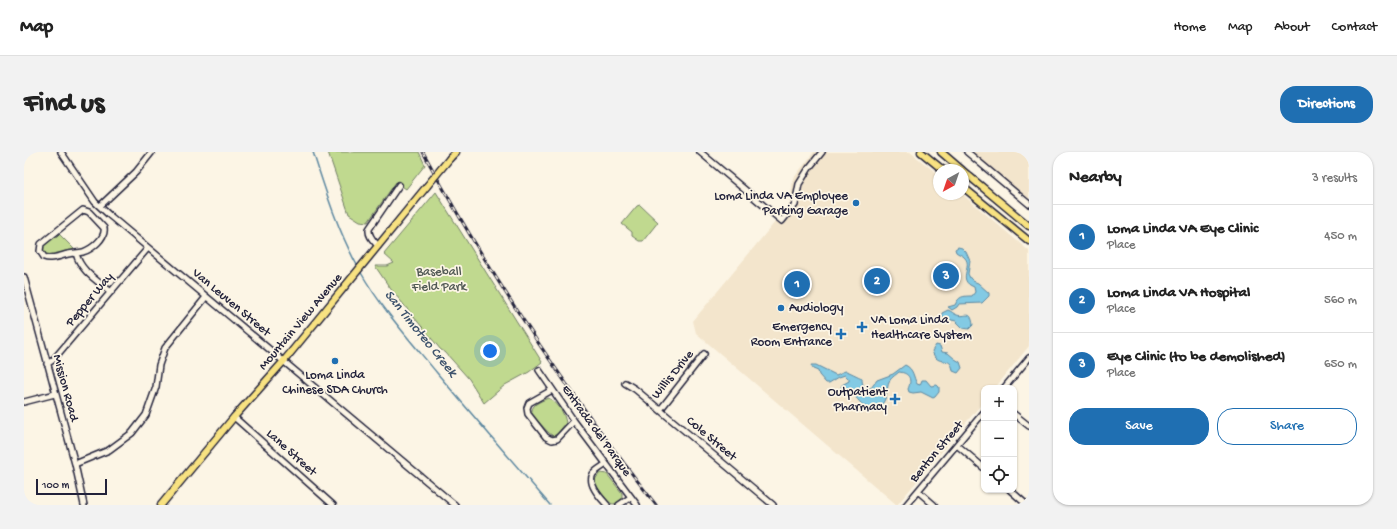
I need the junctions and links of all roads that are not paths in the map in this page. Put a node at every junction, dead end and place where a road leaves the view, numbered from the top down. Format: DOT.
graph roads {
  1 [pos="61,152"];
  2 [pos="152,152"];
  3 [pos="456,152"];
  4 [pos="700,152"];
  5 [pos="822,152"];
  6 [pos="921,152"];
  7 [pos="941,152"];
  8 [pos="967,152"];
  9 [pos="936,164"];
  10 [pos="955,164"];
  11 [pos="969,176"];
  12 [pos="399,185"];
  13 [pos="969,192"];
  14 [pos="1029,204"];
  15 [pos="100,206"];
  16 [pos="1029,226"];
  17 [pos="1029,241"];
  18 [pos="378,246"];
  19 [pos="148,248"];
  20 [pos="76,253"];
  21 [pos="24,277"];
  22 [pos="111,292"];
  23 [pos="206,297"];
  24 [pos="704,354"];
  25 [pos="1029,358"];
  26 [pos="283,362"];
  27 [pos="47,364"];
  28 [pos="539,370"];
  29 [pos="625,383"];
  30 [pos="1006,385"];
  31 [pos="552,390"];
  32 [pos="55,394"];
  33 [pos="24,402"];
  34 [pos="660,410"];
  35 [pos="981,416"];
  36 [pos="1017,416"];
  37 [pos="234,417"];
  38 [pos="574,421"];
  39 [pos="1029,426"];
  40 [pos="957,445"];
  41 [pos="75,464"];
  42 [pos="606,464"];
  43 [pos="981,465"];
  44 [pos="918,491"];
  45 [pos="1013,493"];
  46 [pos="631,497"];
  47 [pos="84,505"];
  48 [pos="161,505"];
  49 [pos="333,505"];
  50 [pos="456,505"];
  51 [pos="606,505"];
  52 [pos="619,505"];
  53 [pos="637,505"];
  54 [pos="773,505"];
  55 [pos="906,505"];
  56 [pos="934,505"];
  57 [pos="1027,505"];
  1 -- 15 [label="street, Van Leuven Street"];
  2 -- 15 [label="street"];
  3 -- 18 [label="main road, Mountain View Avenue, bridge"];
  4 -- 5 [label="street"];
  6 -- 9 [label="main road"];
  7 -- 10 [label="main road"];
  8 -- 14 [label="street"];
  11 -- 16 [label="main road"];
  12 -- 18 [label="street"];
  13 -- 17 [label="main road"];
  15 -- 19 [label="street, Van Leuven Street"];
  18 -- 26 [label="main road, Mountain View Avenue"];
  19 -- 22 [label="street, Pepper Way"];
  19 -- 23 [label="street, Van Leuven Street"];
  20 -- 20 [label="street"];
  20 -- 22 [label="street"];
  21 -- 27 [label="street, Mission Road"];
  22 -- 27 [label="street, Pepper Way"];
  23 -- 26 [label="street, Van Leuven Street"];
  23 -- 41 [label="street"];
  24 -- 34 [label="street, Willis Drive"];
  25 -- 30 [label="street"];
  26 -- 37 [label="main road, Mountain View Avenue"];
  26 -- 50 [label="street, Van Leuven Street"];
  27 -- 32 [label="street, Mission Road"];
  28 -- 31 [label="street, Entrada del Parque"];
  29 -- 34 [label="street, Cole Street"];
  31 -- 38 [label="street, Entrada del Parque"];
  31 -- 38 [label="street"];
  32 -- 33 [label="street"];
  32 -- 41 [label="street, Mission Road"];
  34 -- 54 [label="street, Cole Street"];
  35 -- 40 [label="street, Benton Street"];
  36 -- 39 [label="street"];
  37 -- 48 [label="main road, Mountain View Avenue"];
  37 -- 49 [label="street, Lane Street"];
  38 -- 42 [label="street, Entrada del Parque"];
  40 -- 43 [label="street"];
  40 -- 44 [label="street, Benton Street"];
  41 -- 47 [label="street, Mission Road"];
  42 -- 46 [label="street, Entrada del Parque"];
  42 -- 51 [label="street"];
  44 -- 55 [label="street, Benton Street"];
  44 -- 56 [label="street"];
  45 -- 57 [label="street"];
  46 -- 52 [label="street"];
  46 -- 53 [label="street, Entrada del Parque"];
}
